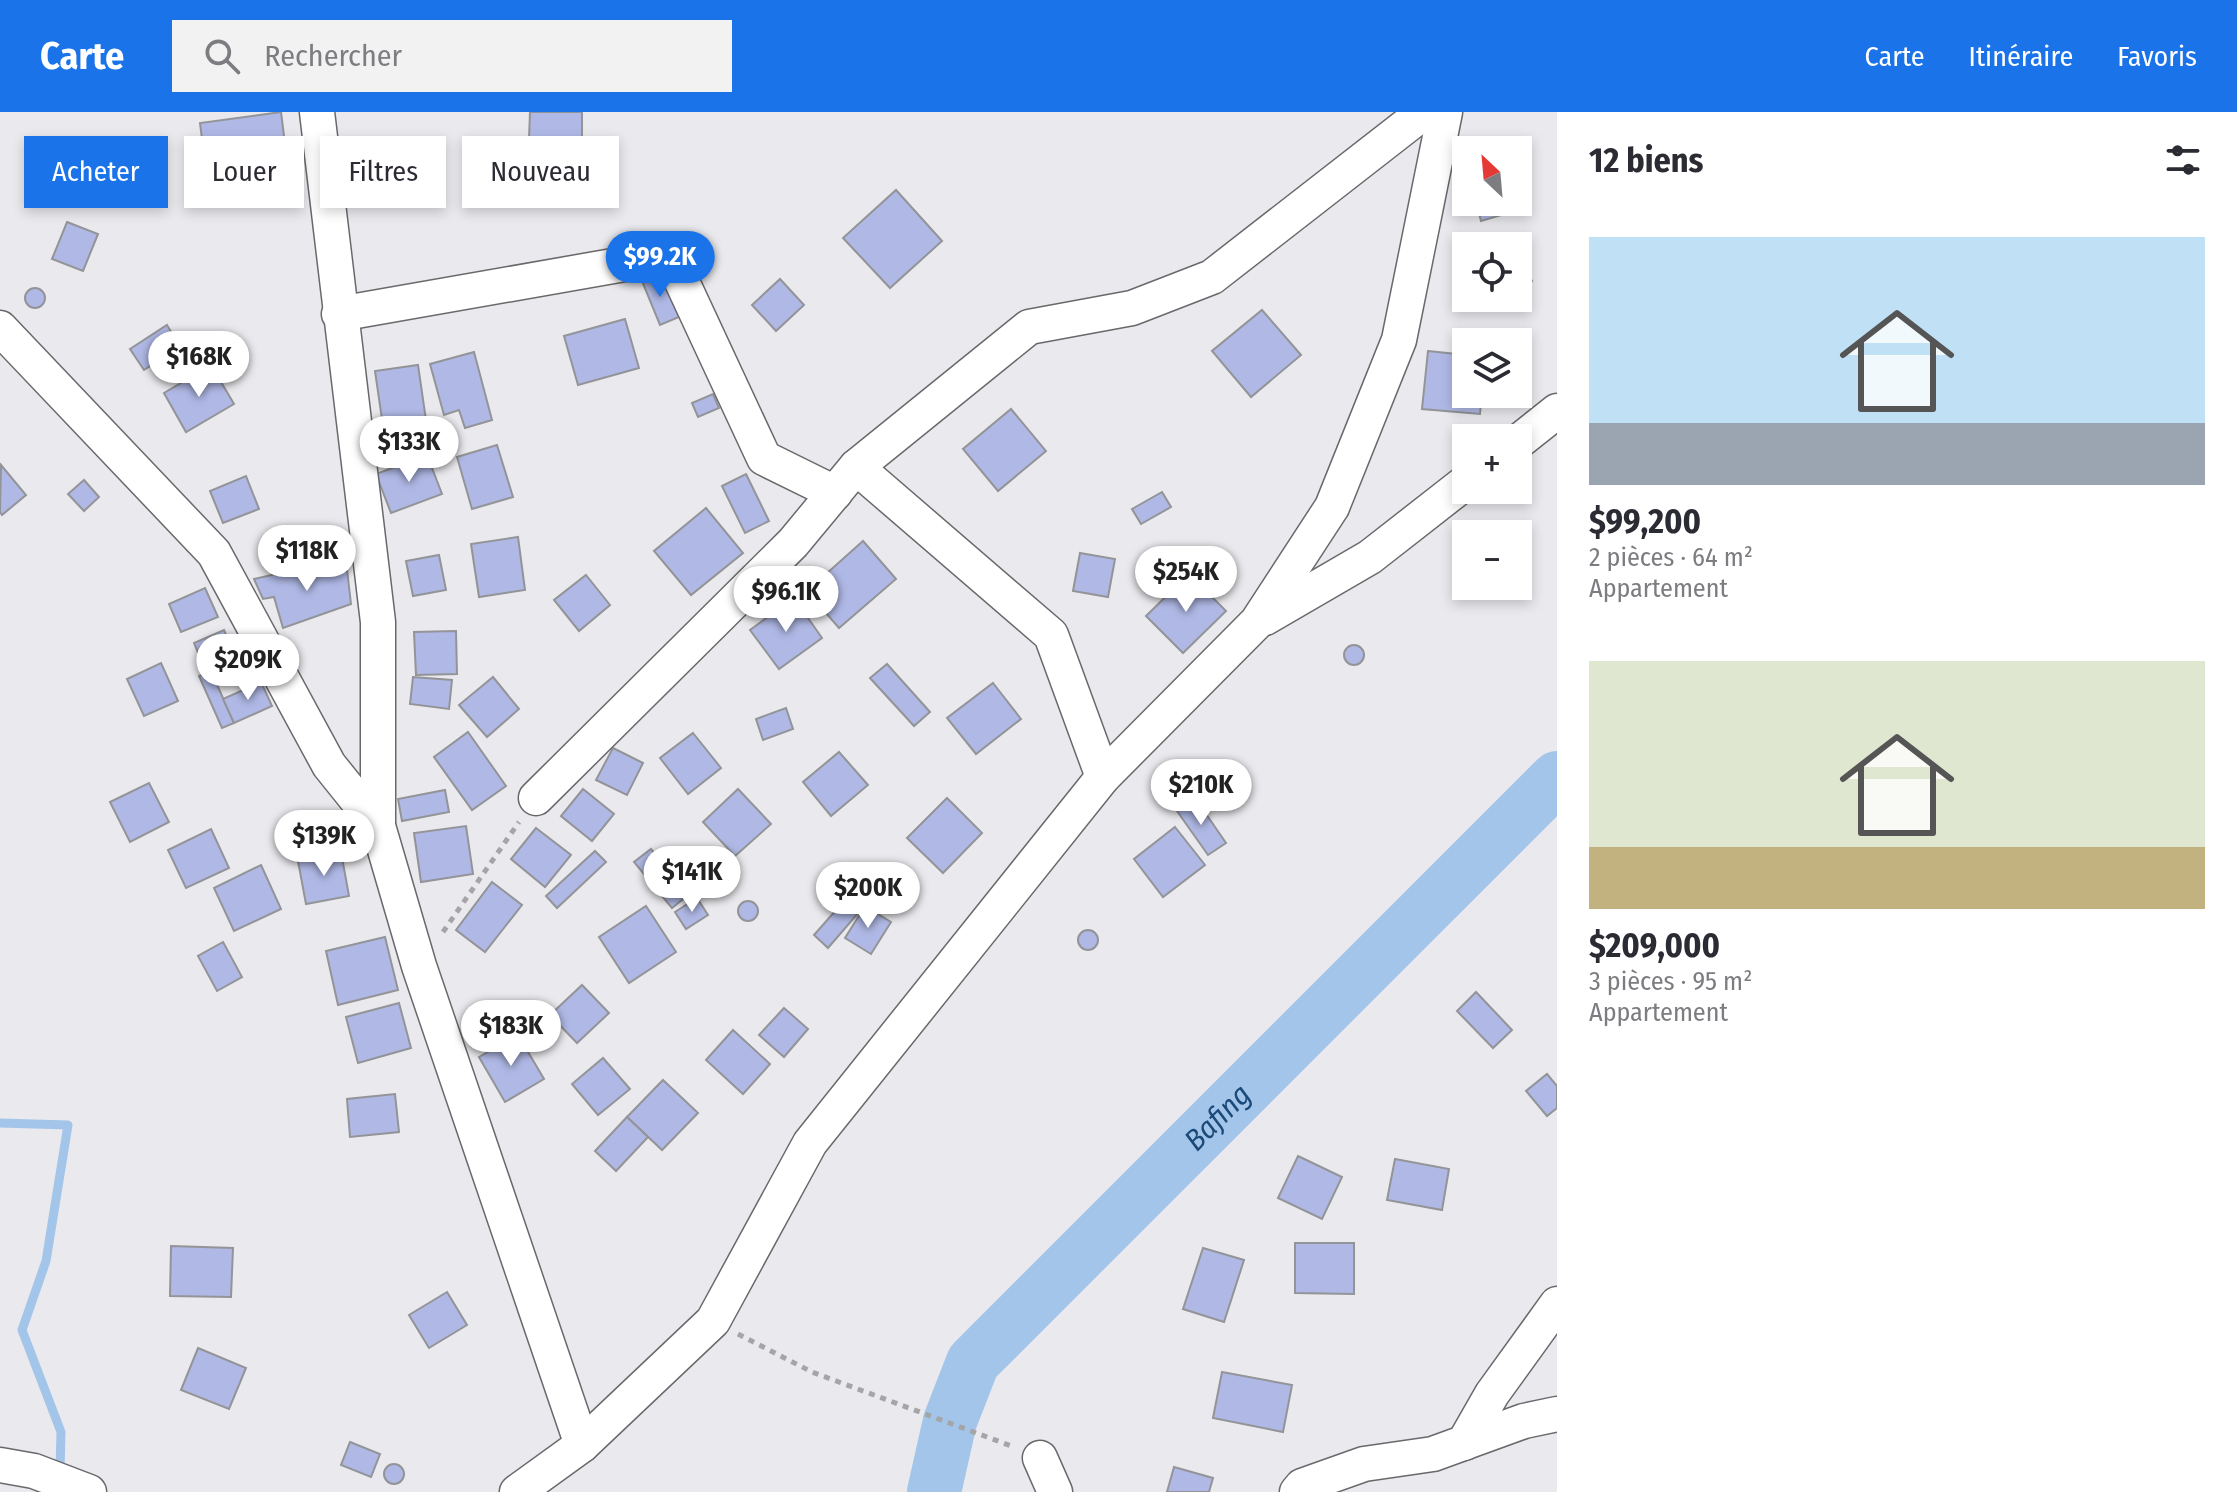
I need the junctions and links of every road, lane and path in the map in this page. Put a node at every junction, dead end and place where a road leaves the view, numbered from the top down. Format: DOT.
graph roads {
  1 [pos="317,112"];
  2 [pos="1424,112"];
  3 [pos="1445,112"];
  4 [pos="339,314"];
  5 [pos="0,328"];
  6 [pos="1557,411"];
  7 [pos="1532,431"];
  8 [pos="856,467"];
  9 [pos="835,493"];
  10 [pos="1452,493"];
  11 [pos="1257,622"];
  12 [pos="1103,777"];
  13 [pos="536,798"];
  14 [pos="378,826"];
  15 [pos="419,966"];
  16 [pos="1557,1304"];
  17 [pos="713,1321"];
  18 [pos="1557,1414"];
  19 [pos="1464,1443"];
  20 [pos="582,1445"];
  21 [pos="1040,1458"];
  22 [pos="0,1465"];
  23 [pos="85,1490"];
  24 [pos="517,1492"];
  25 [pos="1055,1492"];
  26 [pos="1297,1492"];
  1 -- 4 [label="street"];
  2 -- 8 [label="street"];
  3 -- 11 [label="street"];
  4 -- 9 [label="street"];
  4 -- 14 [label="street"];
  5 -- 14 [label="street"];
  6 -- 7 [label="street"];
  8 -- 9 [label="street"];
  8 -- 12 [label="street"];
  9 -- 13 [label="street"];
  10 -- 11 [label="street"];
  11 -- 12 [label="street"];
  12 -- 17 [label="street"];
  13 -- 15 [label="path"];
  14 -- 15 [label="street"];
  15 -- 20 [label="street"];
  16 -- 19 [label="street"];
  17 -- 20 [label="street"];
  17 -- 21 [label="path"];
  18 -- 19 [label="street"];
  19 -- 26 [label="street"];
  20 -- 24 [label="street"];
  21 -- 25 [label="street"];
  22 -- 23 [label="street"];
}
